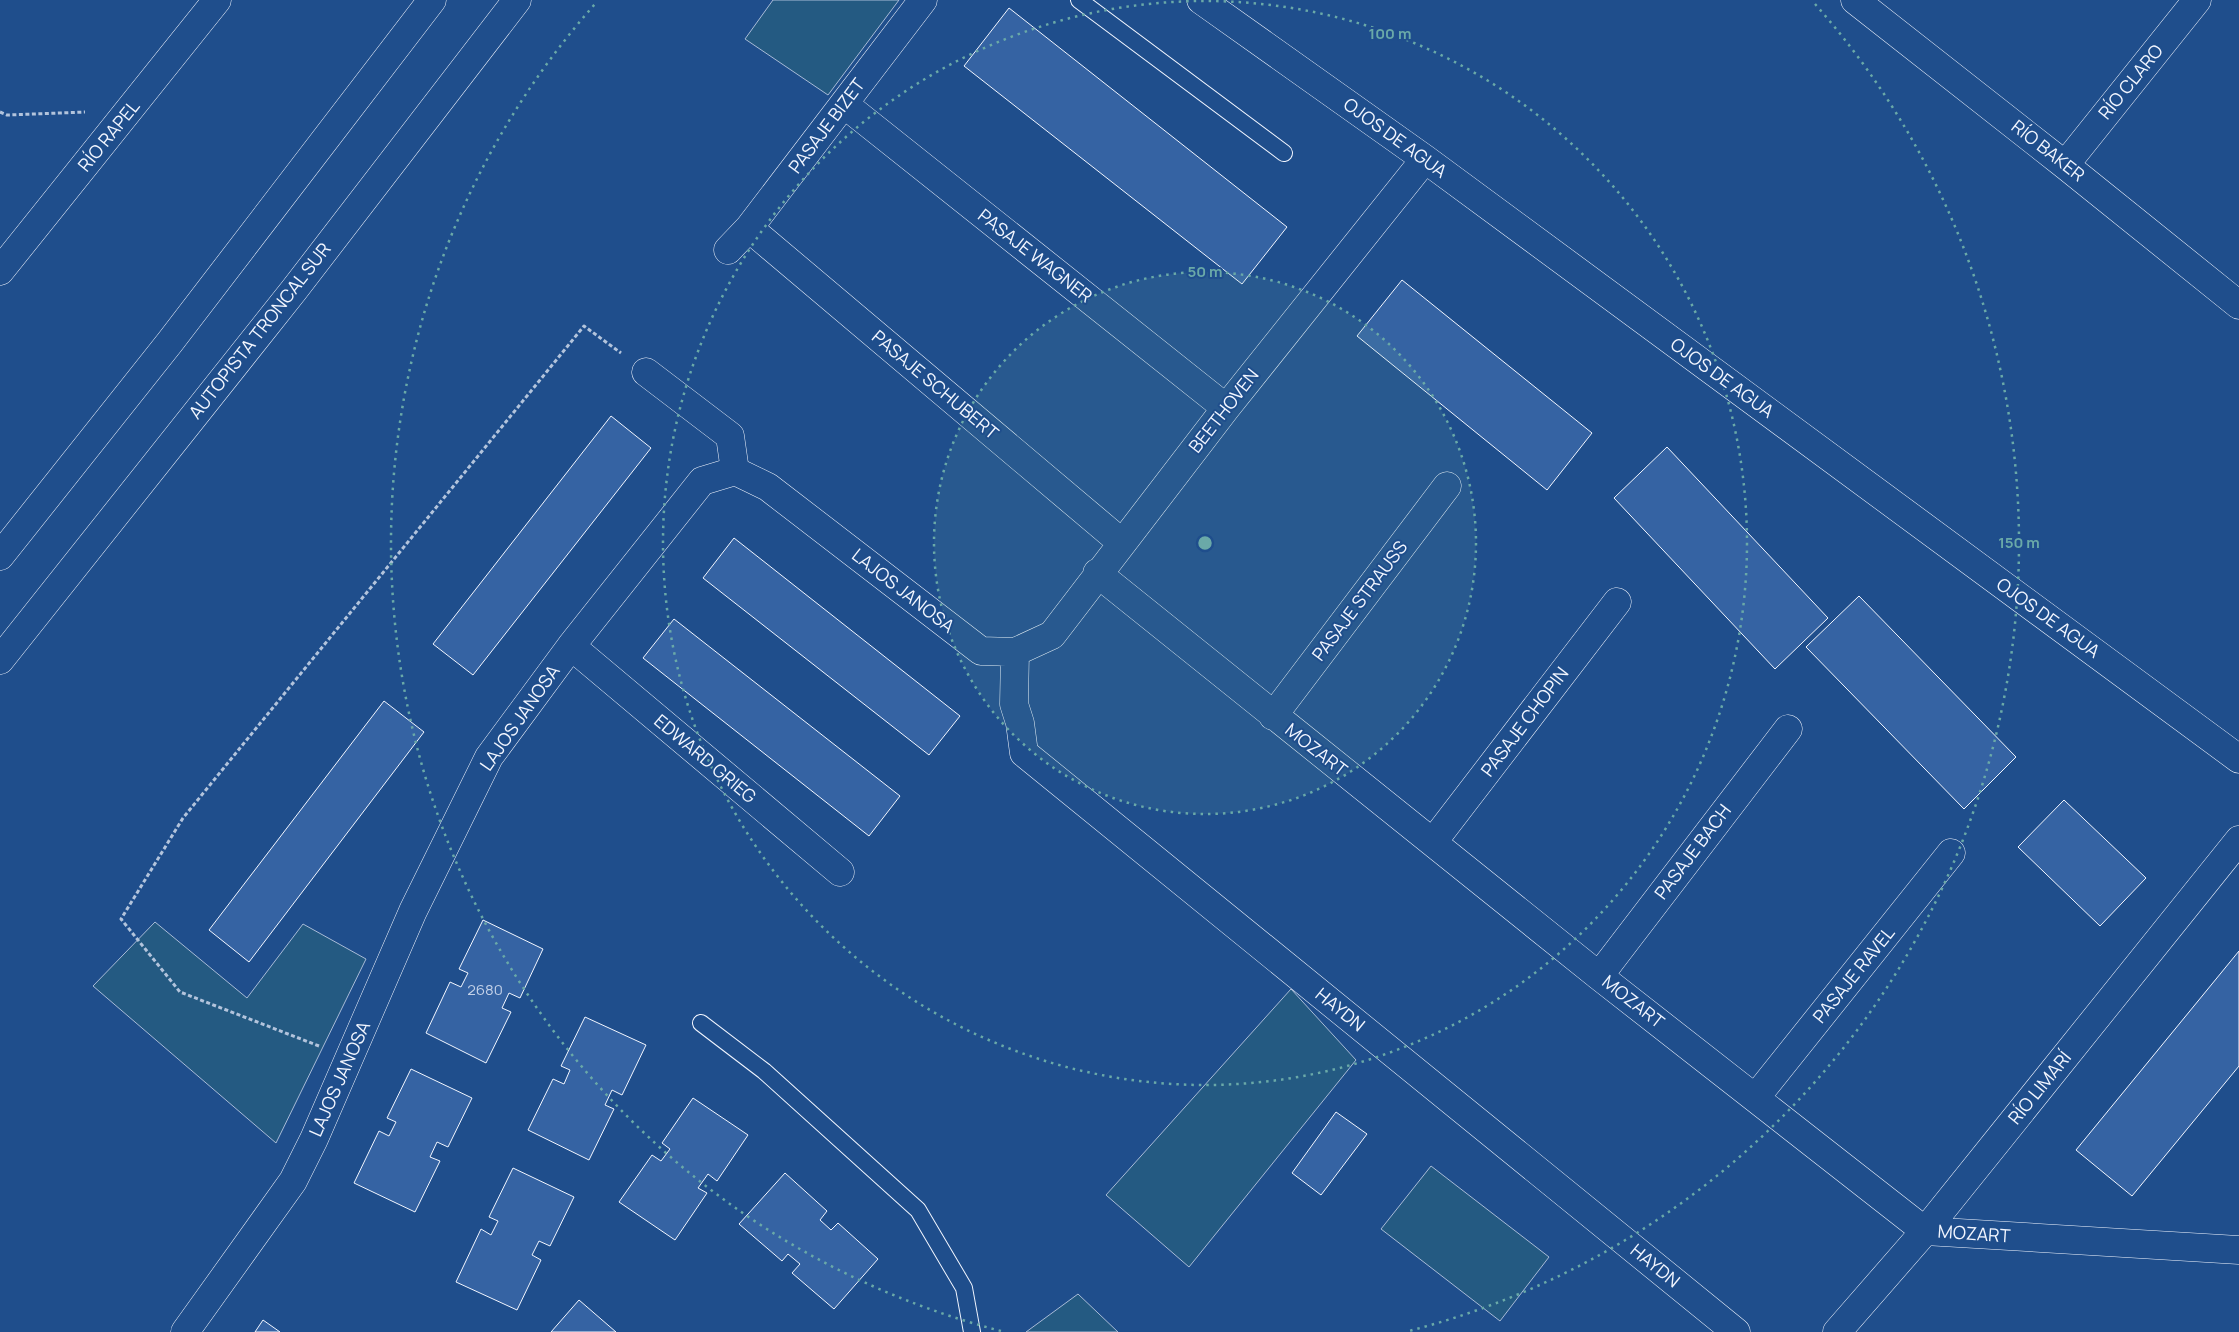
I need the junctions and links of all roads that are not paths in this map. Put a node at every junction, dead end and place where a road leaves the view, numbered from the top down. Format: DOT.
graph roads {
  1 [pos="217,0"];
  2 [pos="432,0"];
  3 [pos="517,0"];
  4 [pos="923,0"];
  5 [pos="1079,0"];
  6 [pos="1202,0"];
  7 [pos="1855,0"];
  8 [pos="2197,0"];
  9 [pos="844,104"];
  10 [pos="1284,153"];
  11 [pos="1425,159"];
  12 [pos="2065,165"];
  13 [pos="749,228"];
  14 [pos="728,250"];
  15 [pos="0,271"];
  16 [pos="2239,305"];
  17 [pos="646,372"];
  18 [pos="1226,408"];
  19 [pos="734,471"];
  20 [pos="1447,486"];
  21 [pos="1121,542"];
  22 [pos="0,556"];
  23 [pos="1097,573"];
  24 [pos="1617,602"];
  25 [pos="571,646"];
  26 [pos="1015,652"];
  27 [pos="0,660"];
  28 [pos="1273,716"];
  29 [pos="1788,729"];
  30 [pos="2239,759"];
  31 [pos="2239,840"];
  32 [pos="1433,842"];
  33 [pos="1951,853"];
  34 [pos="840,872"];
  35 [pos="1599,976"];
  36 [pos="701,1023"];
  37 [pos="1756,1097"];
  38 [pos="1925,1231"];
  39 [pos="2239,1250"];
  40 [pos="185,1332"];
  41 [pos="972,1332"];
  42 [pos="1736,1332"];
  43 [pos="1837,1332"];
  1 -- 15 [label="main road, RÍO RAPEL"];
  2 -- 22 [label="main road"];
  3 -- 27 [label="main road, AUTOPISTA TRONCAL SUR"];
  4 -- 9 [label="main road, PASAJE BIZET"];
  5 -- 10 [label="lane"];
  6 -- 11 [label="main road, OJOS DE AGUA"];
  7 -- 12 [label="main road, RÍO BAKER"];
  8 -- 12 [label="main road, RÍO CLARO"];
  9 -- 13 [label="main road, PASAJE BIZET"];
  9 -- 18 [label="main road, PASAJE WAGNER"];
  11 -- 18 [label="main road, BEETHOVEN"];
  11 -- 30 [label="main road, OJOS DE AGUA"];
  12 -- 16 [label="main road, RÍO BAKER"];
  13 -- 14 [label="main road, PASAJE BIZET"];
  13 -- 21 [label="main road, PASAJE SCHUBERT"];
  17 -- 19 [label="main road"];
  18 -- 21 [label="main road, BEETHOVEN"];
  19 -- 25 [label="main road, LAJOS JANOSA"];
  19 -- 26 [label="main road, LAJOS JANOSA"];
  20 -- 28 [label="main road, PASAJE STRAUSS"];
  21 -- 23 [label="main road, BEETHOVEN"];
  23 -- 26 [label="main road, BEETHOVEN"];
  23 -- 28 [label="main road, MOZART"];
  24 -- 32 [label="main road, PASAJE CHOPIN"];
  25 -- 34 [label="main road, EDWARD GRIEG"];
  25 -- 40 [label="main road, LAJOS JANOSA"];
  26 -- 42 [label="main road, HAYDN"];
  28 -- 32 [label="main road, MOZART"];
  29 -- 35 [label="main road, PASAJE BACH"];
  31 -- 38 [label="main road, RÍO LIMARÍ"];
  32 -- 35 [label="main road, MOZART"];
  33 -- 37 [label="main road, PASAJE RAVEL"];
  35 -- 37 [label="main road, MOZART"];
  36 -- 41 [label="lane"];
  37 -- 38 [label="main road, MOZART"];
  38 -- 39 [label="main road, MOZART"];
  38 -- 43 [label="main road, RÍO LIMARÍ"];
}
